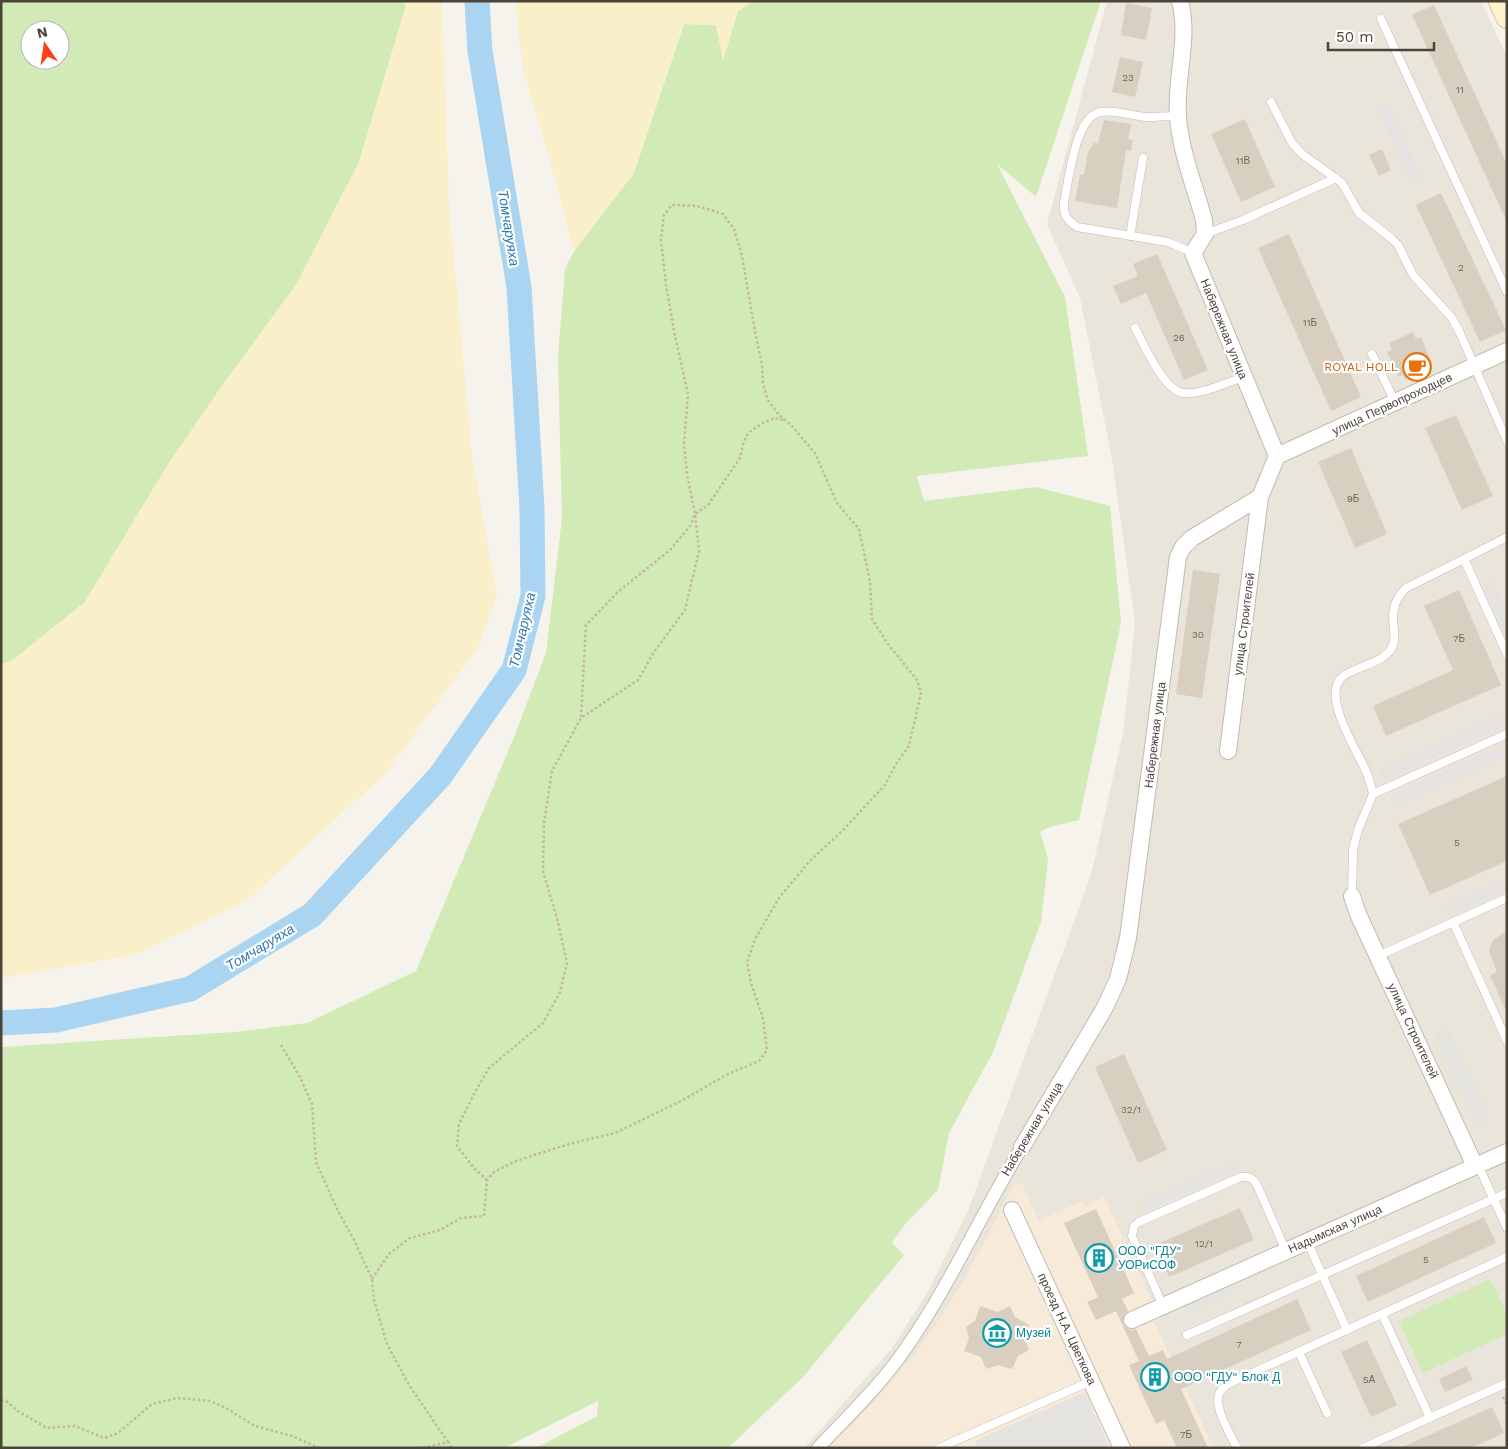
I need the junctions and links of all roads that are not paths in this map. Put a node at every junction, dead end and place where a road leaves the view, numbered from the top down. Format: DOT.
graph roads {
  1 [pos="1180,1"];
  2 [pos="1500,1"];
  3 [pos="1507,17"];
  4 [pos="1381,19"];
  5 [pos="1271,102"];
  6 [pos="1178,116"];
  7 [pos="1143,158"];
  8 [pos="1336,178"];
  9 [pos="1205,234"];
  10 [pos="1130,236"];
  11 [pos="1193,253"];
  12 [pos="1507,292"];
  13 [pos="1134,328"];
  14 [pos="1507,351"];
  15 [pos="1372,354"];
  16 [pos="1474,366"];
  17 [pos="1244,377"];
  18 [pos="1395,402"];
  19 [pos="1507,441"];
  20 [pos="1277,456"];
  21 [pos="1260,497"];
  22 [pos="1507,537"];
  23 [pos="1464,559"];
  24 [pos="1507,654"];
  25 [pos="1507,734"];
  26 [pos="1228,751"];
  27 [pos="1373,794"];
  28 [pos="1352,896"];
  29 [pos="1507,898"];
  30 [pos="1453,922"];
  31 [pos="1378,956"];
  32 [pos="1507,1041"];
  33 [pos="1022,1147"];
  34 [pos="1507,1152"];
  35 [pos="1476,1166"];
  36 [pos="1507,1193"];
  37 [pos="1494,1199"];
  38 [pos="1012,1210"];
  39 [pos="1507,1228"];
  40 [pos="1307,1241"];
  41 [pos="1286,1251"];
  42 [pos="1507,1257"];
  43 [pos="1322,1275"];
  44 [pos="1163,1306"];
  45 [pos="1382,1314"];
  46 [pos="1132,1320"];
  47 [pos="1347,1330"];
  48 [pos="1186,1335"];
  49 [pos="1299,1352"];
  50 [pos="1091,1381"];
  51 [pos="1507,1383"];
  52 [pos="1327,1412"];
  53 [pos="1430,1418"];
  54 [pos="818,1448"];
  55 [pos="939,1448"];
  56 [pos="1122,1448"];
  57 [pos="1237,1448"];
  58 [pos="1363,1448"];
  1 -- 6 [label="street"];
  2 -- 3 [label="main road"];
  4 -- 12 [label="lane"];
  5 -- 8 [label="lane"];
  6 -- 9 [label="street"];
  6 -- 10 [label="lane"];
  7 -- 10 [label="lane"];
  8 -- 9 [label="lane"];
  8 -- 16 [label="lane"];
  9 -- 11 [label="street"];
  10 -- 11 [label="lane"];
  11 -- 17 [label="street, Набережная улица"];
  13 -- 17 [label="lane"];
  14 -- 16 [label="street, улица Первопроходцев"];
  15 -- 18 [label="lane"];
  16 -- 18 [label="street, улица Первопроходцев"];
  16 -- 19 [label="lane"];
  17 -- 20 [label="street, Набережная улица"];
  18 -- 20 [label="street, улица Первопроходцев"];
  20 -- 21 [label="street"];
  21 -- 26 [label="street, улица Строителей"];
  21 -- 33 [label="street, Набережная улица"];
  22 -- 23 [label="lane"];
  23 -- 24 [label="lane"];
  23 -- 27 [label="lane"];
  25 -- 27 [label="lane"];
  27 -- 28 [label="lane"];
  28 -- 31 [label="street, улица Строителей"];
  29 -- 30 [label="lane"];
  30 -- 31 [label="lane"];
  30 -- 32 [label="lane"];
  31 -- 35 [label="street, улица Строителей"];
  33 -- 54 [label="street, Набережная улица"];
  34 -- 35 [label="street, Надымская улица"];
  35 -- 37 [label="lane"];
  35 -- 40 [label="street, Надымская улица"];
  36 -- 37 [label="lane"];
  37 -- 39 [label="lane"];
  37 -- 43 [label="lane"];
  38 -- 50 [label="street, проезд Н.А. Цветкова"];
  40 -- 41 [label="street, Надымская улица"];
  40 -- 43 [label="lane"];
  41 -- 44 [label="street, Надымская улица"];
  41 -- 44 [label="lane"];
  42 -- 45 [label="lane"];
  43 -- 47 [label="lane"];
  43 -- 48 [label="lane"];
  44 -- 46 [label="street, Надымская улица"];
  45 -- 47 [label="lane"];
  45 -- 53 [label="lane"];
  47 -- 49 [label="lane"];
  49 -- 52 [label="lane"];
  49 -- 57 [label="lane"];
  50 -- 55 [label="lane"];
  50 -- 56 [label="street, проезд Н.А. Цветкова"];
  51 -- 53 [label="lane"];
  53 -- 58 [label="lane"];
}
